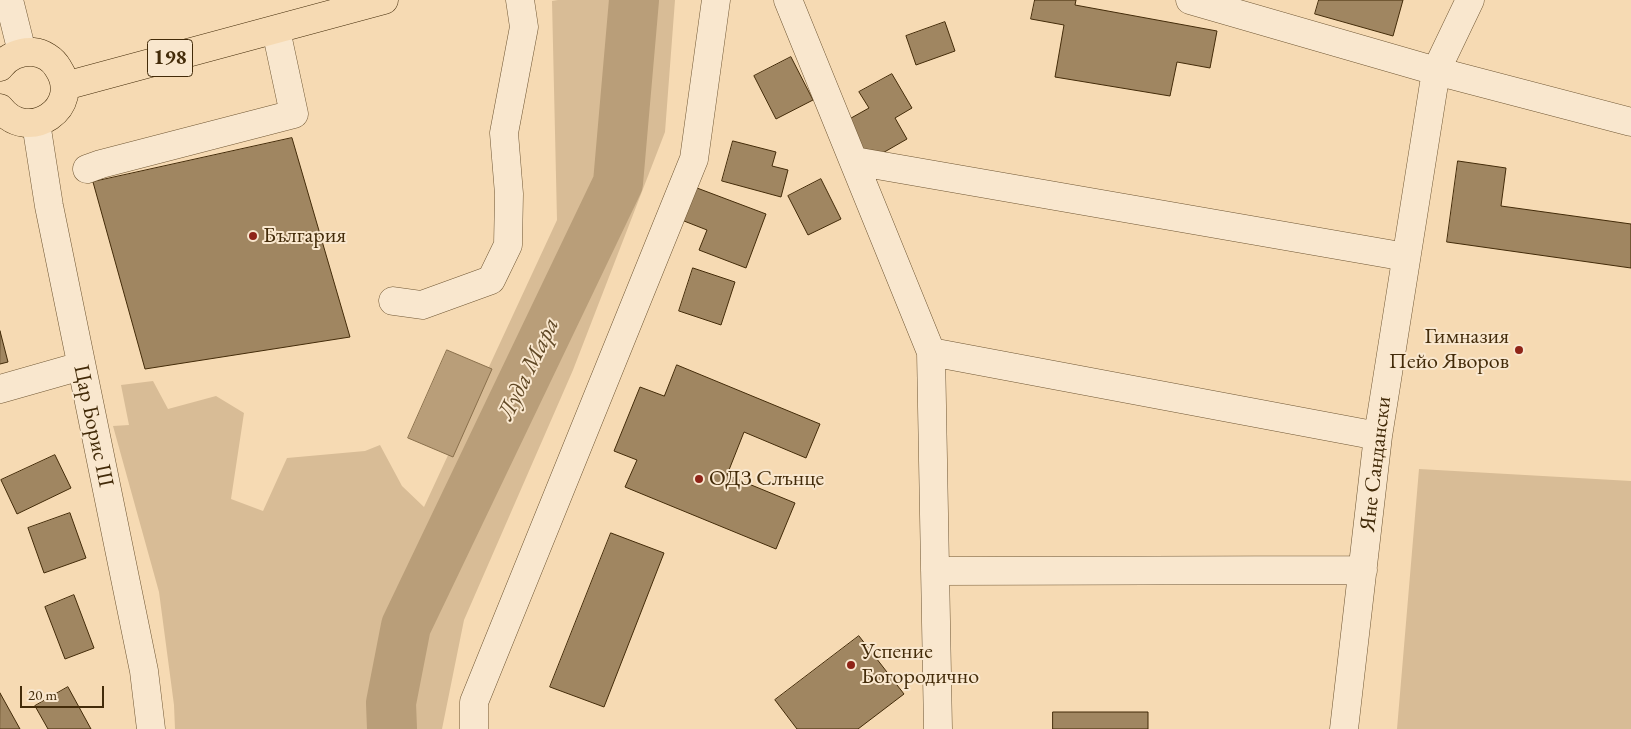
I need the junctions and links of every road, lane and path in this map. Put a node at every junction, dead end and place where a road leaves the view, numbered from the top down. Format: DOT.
graph roads {
  1 [pos="9,0"];
  2 [pos="384,0"];
  3 [pos="520,0"];
  4 [pos="716,0"];
  5 [pos="788,0"];
  6 [pos="1190,0"];
  7 [pos="1470,0"];
  8 [pos="276,30"];
  9 [pos="22,52"];
  10 [pos="0,68"];
  11 [pos="1436,71"];
  12 [pos="65,86"];
  13 [pos="0,108"];
  14 [pos="1631,122"];
  15 [pos="36,123"];
  16 [pos="854,161"];
  17 [pos="87,169"];
  18 [pos="1406,257"];
  19 [pos="393,300"];
  20 [pos="931,352"];
  21 [pos="81,366"];
  22 [pos="0,389"];
  23 [pos="1378,436"];
  24 [pos="1363,570"];
  25 [pos="935,571"];
  26 [pos="145,726"];
  27 [pos="474,729"];
  28 [pos="938,729"];
  29 [pos="1344,729"];
  1 -- 9 [label="street"];
  2 -- 8 [label="main road, 198"];
  3 -- 19 [label="street"];
  4 -- 27 [label="street"];
  5 -- 16 [label="street"];
  6 -- 11 [label="street"];
  7 -- 11 [label="street, Яне Сандански"];
  8 -- 12 [label="main road, 198"];
  8 -- 17 [label="street"];
  9 -- 10 [label="main road"];
  9 -- 12 [label="main road"];
  11 -- 14 [label="street"];
  11 -- 18 [label="street, Яне Сандански"];
  12 -- 15 [label="main road"];
  13 -- 15 [label="main road"];
  15 -- 21 [label="street, Цар Борис III"];
  16 -- 18 [label="street"];
  16 -- 20 [label="street"];
  18 -- 23 [label="street, Яне Сандански"];
  20 -- 23 [label="street"];
  20 -- 25 [label="street"];
  21 -- 22 [label="street"];
  21 -- 26 [label="street, Цар Борис III"];
  23 -- 24 [label="street, Яне Сандански"];
  24 -- 25 [label="street"];
  24 -- 29 [label="street, Яне Сандански"];
  25 -- 28 [label="street"];
}
